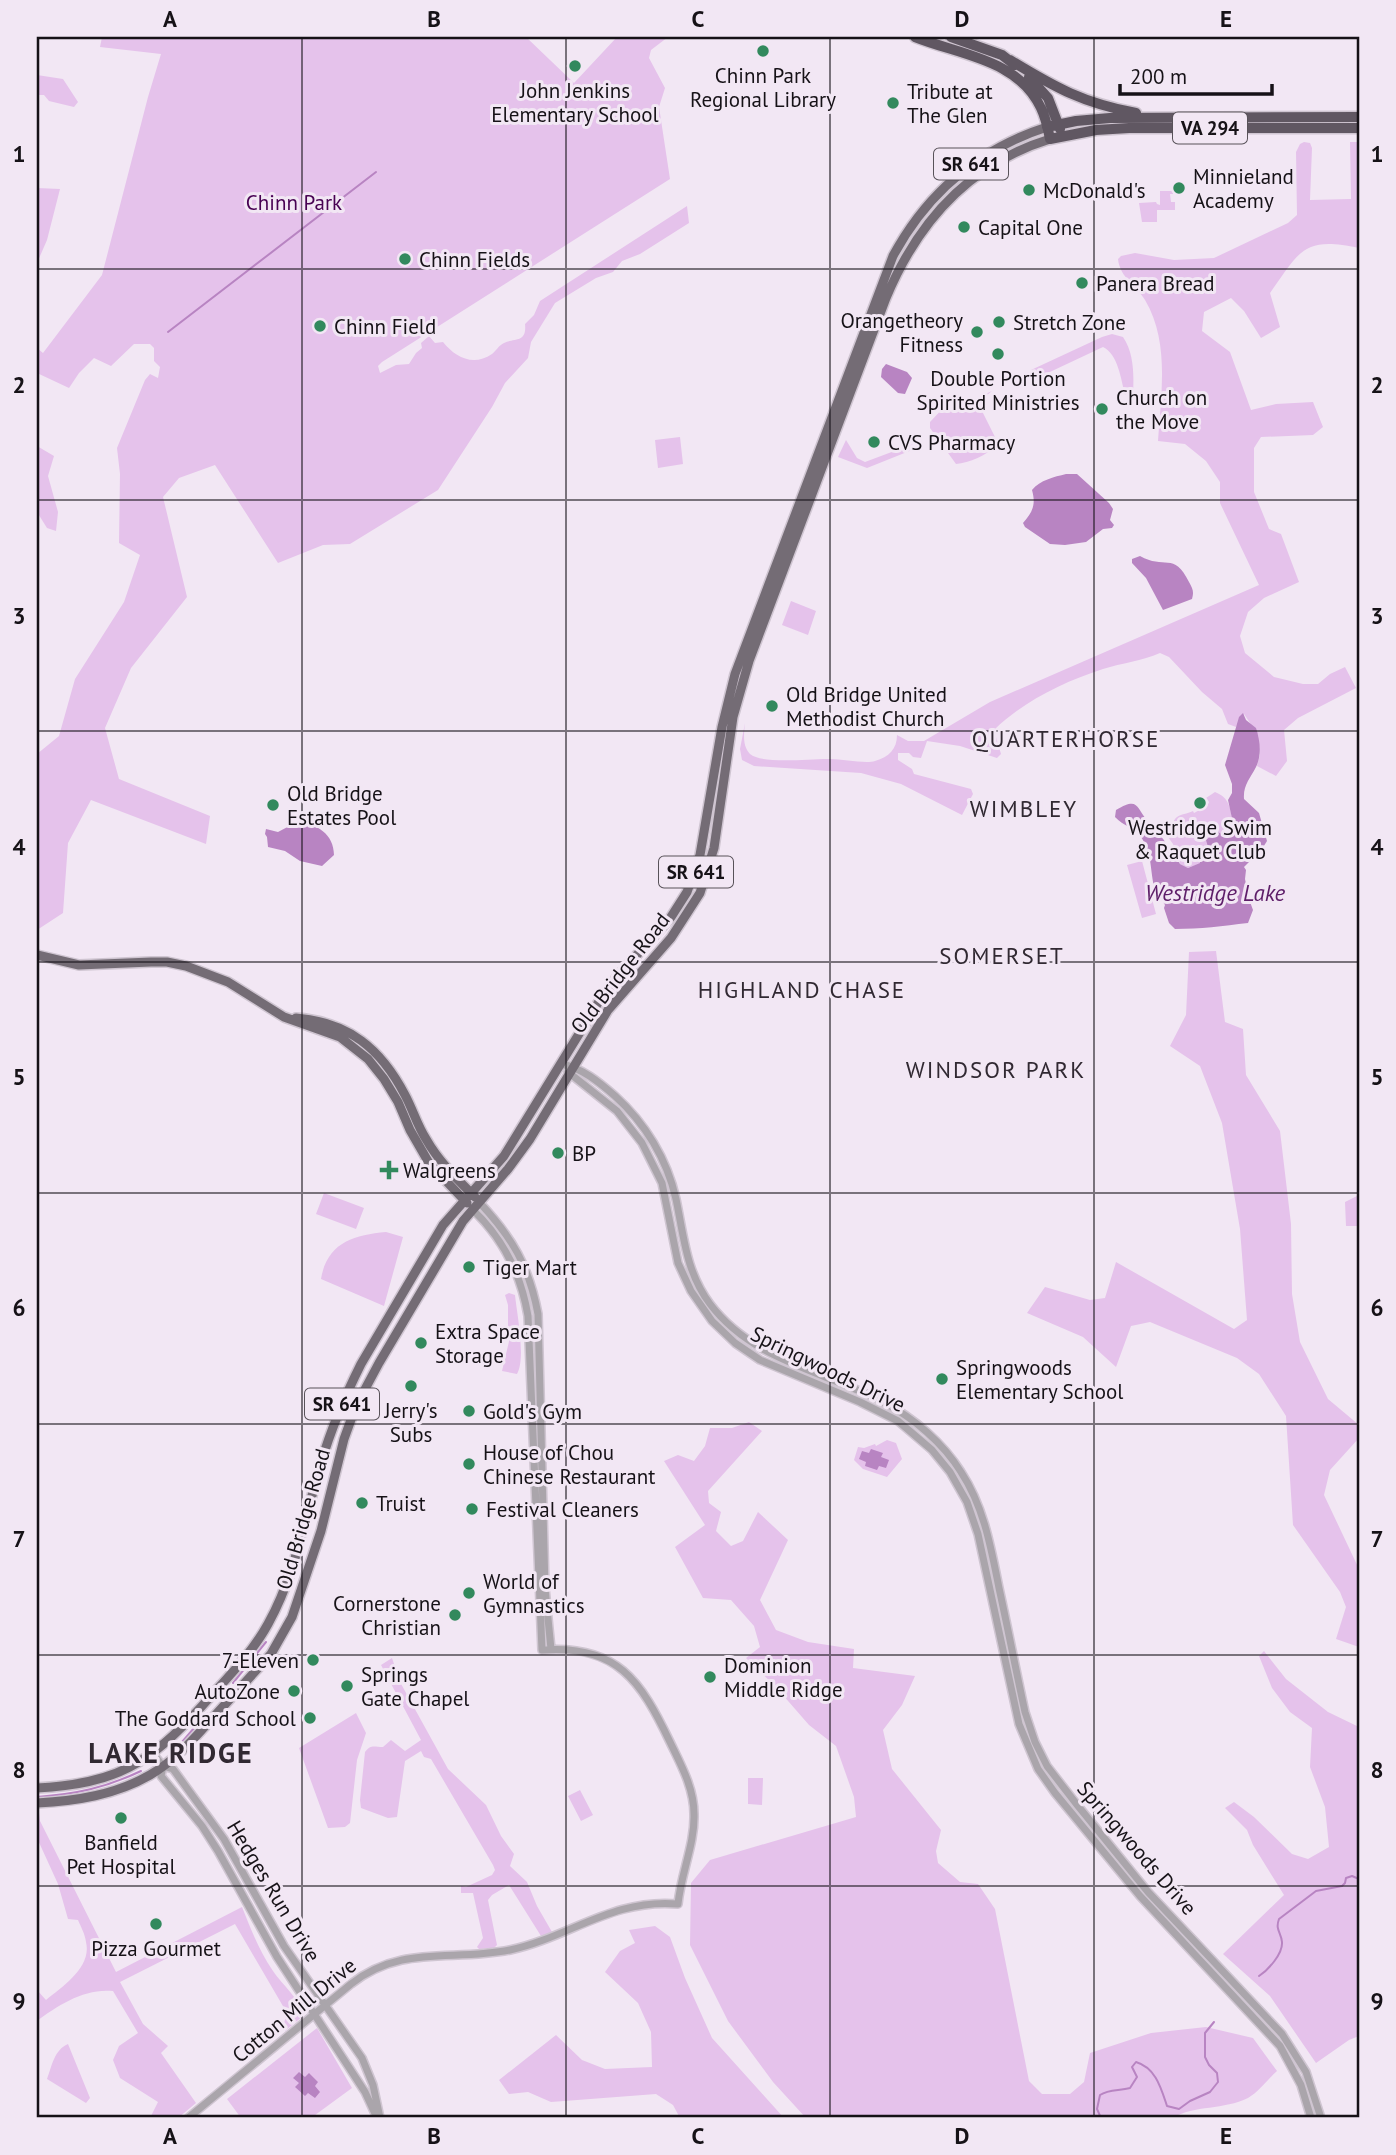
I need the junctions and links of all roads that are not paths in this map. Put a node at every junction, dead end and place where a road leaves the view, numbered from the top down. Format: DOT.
graph roads {
  1 [pos="915,37"];
  2 [pos="951,37"];
  3 [pos="1010,60"];
  4 [pos="1359,117"];
  5 [pos="1172,118"];
  6 [pos="1059,124"];
  7 [pos="1047,127"];
  8 [pos="1359,128"];
  9 [pos="1062,136"];
  10 [pos="1050,139"];
  11 [pos="37,955"];
  12 [pos="569,1068"];
  13 [pos="467,1197"];
  14 [pos="476,1205"];
  15 [pos="268,1624"];
  16 [pos="284,1635"];
  17 [pos="551,1649"];
  18 [pos="153,1754"];
  19 [pos="163,1766"];
  20 [pos="37,1788"];
  21 [pos="37,1803"];
  22 [pos="297,1965"];
  23 [pos="287,1972"];
  24 [pos="326,2006"];
  25 [pos="315,2015"];
  26 [pos="188,2118"];
  27 [pos="379,2118"];
  28 [pos="1311,2118"];
  29 [pos="1321,2118"];
  1 -- 7 [label="highway"];
  2 -- 3 [label="highway, VA 294"];
  3 -- 5 [label="highway, VA 294"];
  3 -- 6 [label="highway"];
  4 -- 5 [label="highway, VA 294"];
  5 -- 6 [label="highway"];
  6 -- 7 [label="highway"];
  6 -- 9 [label="highway"];
  7 -- 10 [label="highway"];
  7 -- 12 [label="main road, Old Bridge Road / SR 641"];
  8 -- 9 [label="highway, VA 294"];
  9 -- 10 [label="highway, VA 294"];
  10 -- 12 [label="main road, Old Bridge Road / SR 641"];
  11 -- 13 [label="main road"];
  12 -- 13 [label="main road, Old Bridge Road / SR 641"];
  12 -- 14 [label="main road, Old Bridge Road / SR 641"];
  12 -- 28 [label="street, Springwoods Drive"];
  12 -- 29 [label="street, Springwoods Drive"];
  13 -- 14 [label="main road"];
  13 -- 15 [label="main road, Old Bridge Road / SR 641"];
  14 -- 16 [label="main road, Old Bridge Road / SR 641"];
  14 -- 17 [label="street"];
  14 -- 17 [label="street"];
  15 -- 16 [label="main road"];
  15 -- 18 [label="main road, Old Bridge Road / SR 641"];
  16 -- 19 [label="main road, Old Bridge Road / SR 641"];
  17 -- 24 [label="street, Cotton Mill Drive"];
  18 -- 19 [label="street, Hedges Run Drive"];
  18 -- 20 [label="main road, Old Bridge Road / SR 641"];
  19 -- 21 [label="main road, Old Bridge Road / SR 641"];
  19 -- 22 [label="street, Hedges Run Drive"];
  19 -- 23 [label="street, Hedges Run Drive"];
  22 -- 23 [label="street"];
  22 -- 24 [label="street, Hedges Run Drive"];
  23 -- 25 [label="street, Hedges Run Drive"];
  24 -- 25 [label="street, Cotton Mill Drive"];
  24 -- 27 [label="street, Hedges Run Drive"];
  25 -- 26 [label="street, Cotton Mill Drive"];
  25 -- 27 [label="street, Hedges Run Drive"];
}
